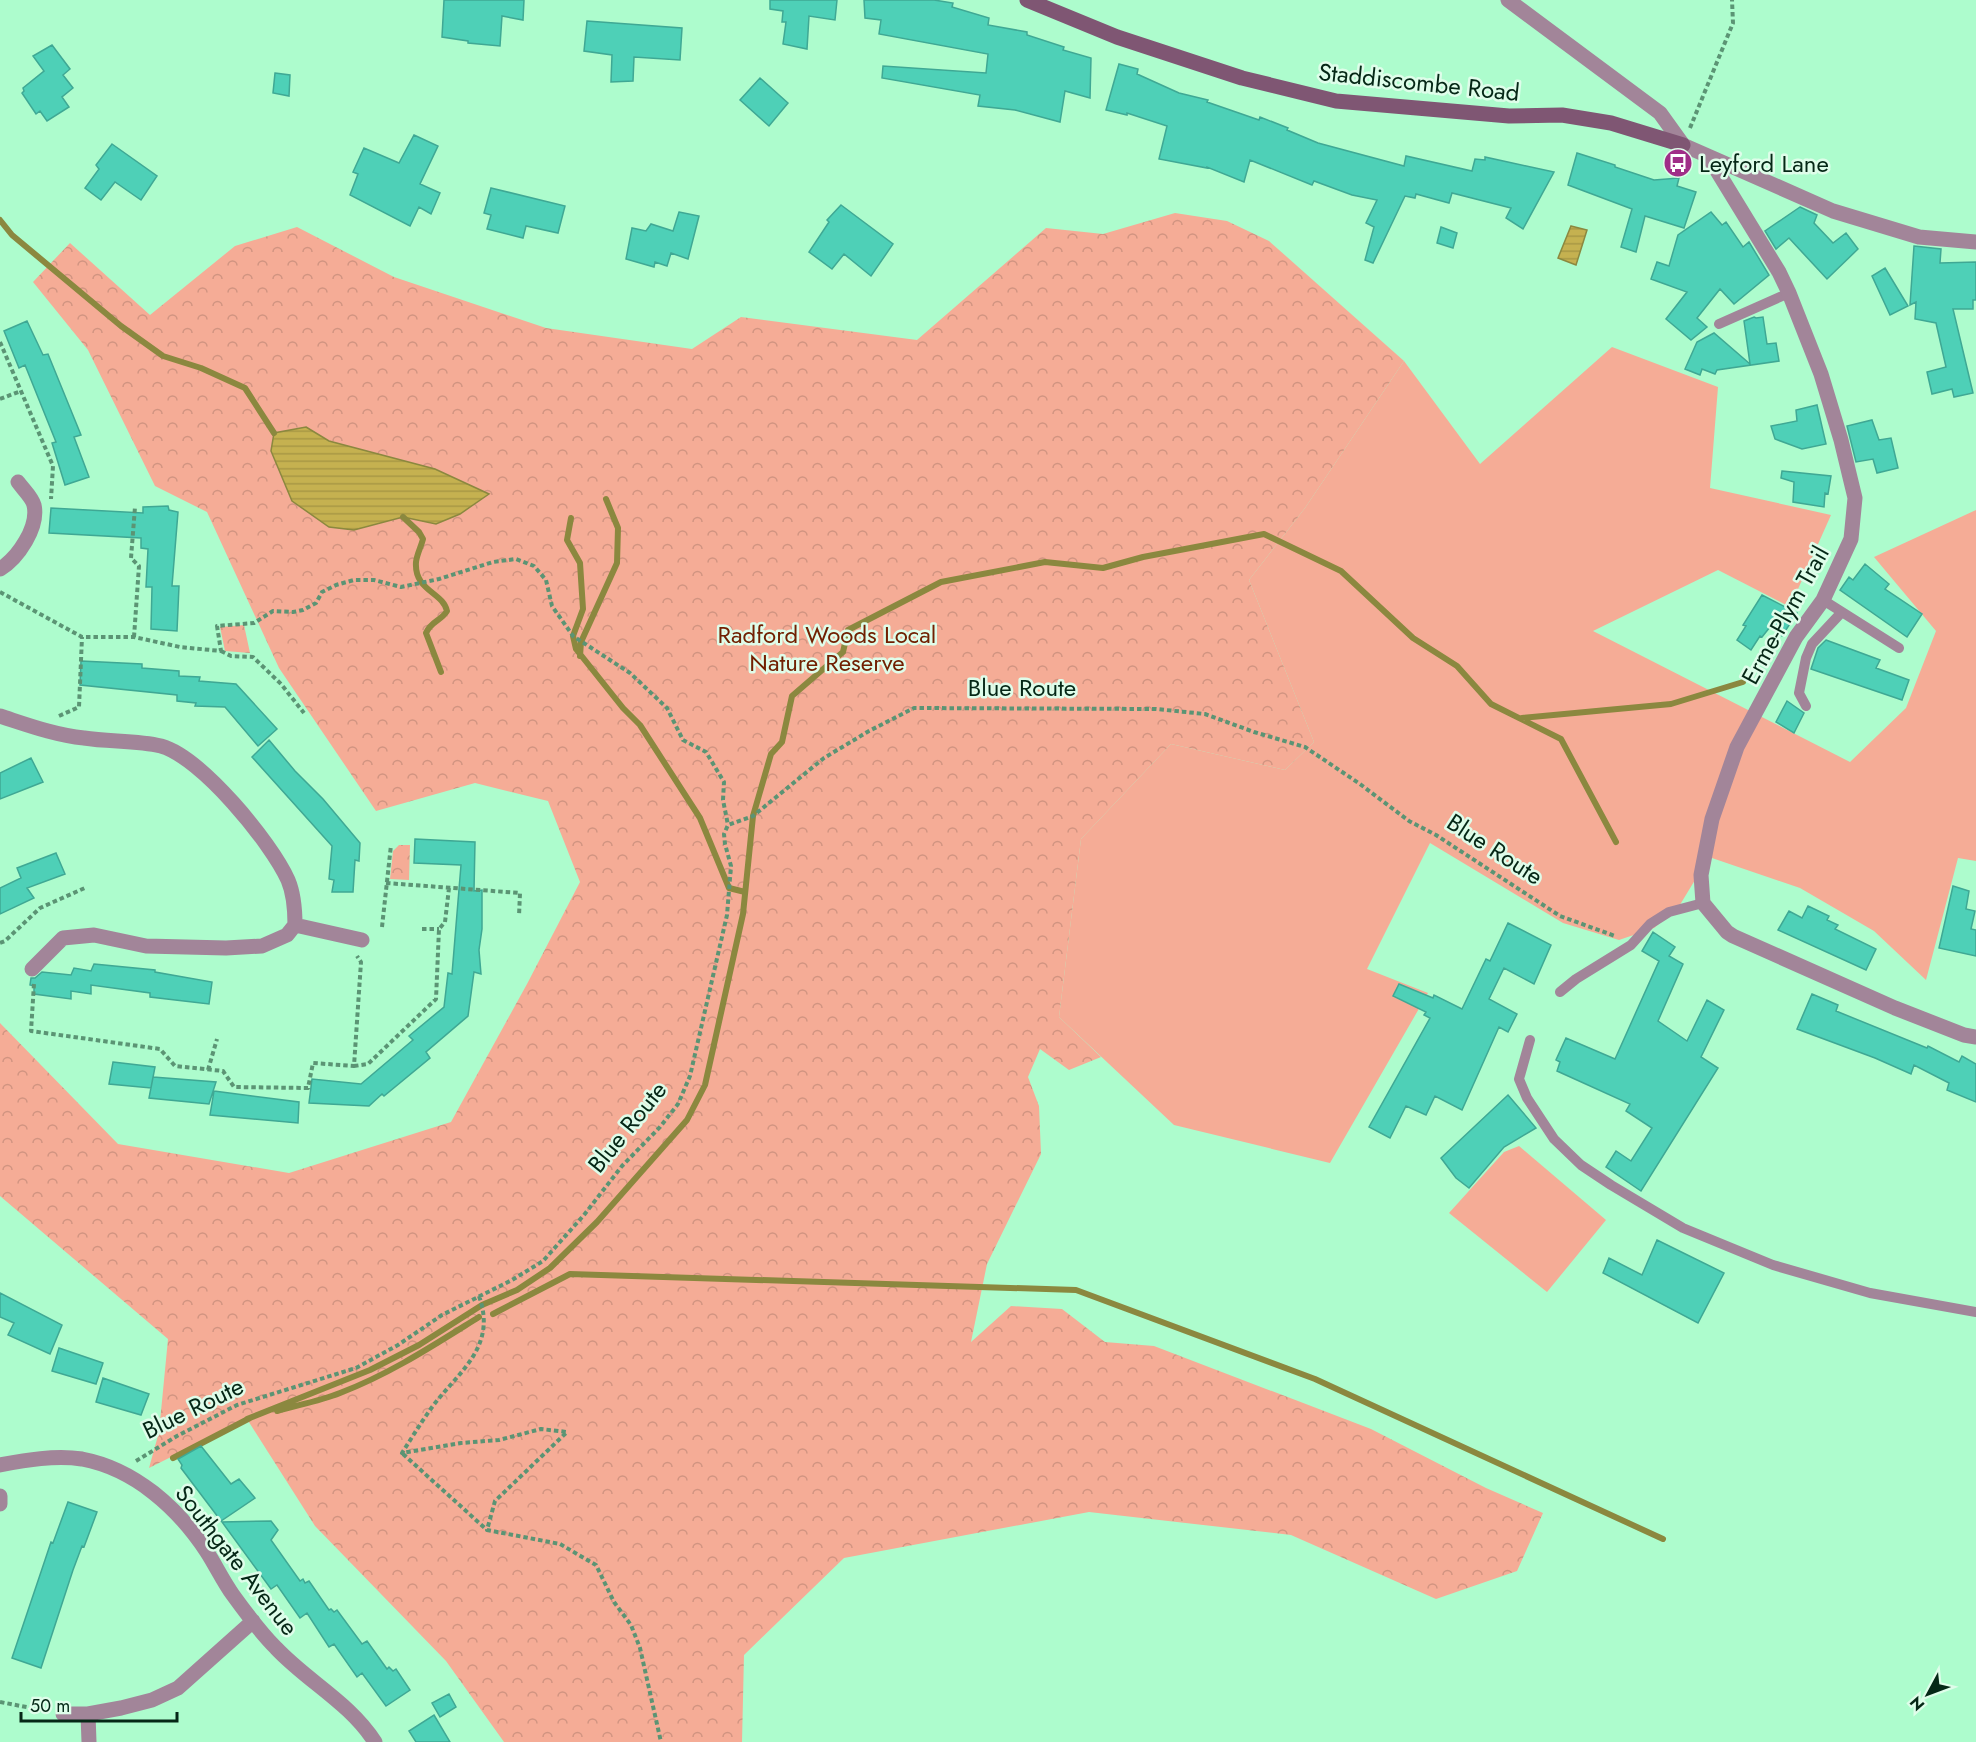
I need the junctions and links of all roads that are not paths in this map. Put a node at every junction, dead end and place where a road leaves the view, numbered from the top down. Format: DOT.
graph roads {
  1 [pos="1027,0"];
  2 [pos="1508,0"];
  3 [pos="1683,146"];
  4 [pos="1708,156"];
  5 [pos="1976,242"];
  6 [pos="1789,293"];
  7 [pos="1719,324"];
  8 [pos="18,482"];
  9 [pos="0,569"];
  10 [pos="1823,600"];
  11 [pos="1841,613"];
  12 [pos="1899,648"];
  13 [pos="1806,706"];
  14 [pos="0,717"];
  15 [pos="1703,903"];
  16 [pos="295,925"];
  17 [pos="357,939"];
  18 [pos="34,966"];
  19 [pos="1560,992"];
  20 [pos="1976,1037"];
  21 [pos="1530,1040"];
  22 [pos="1976,1312"];
  23 [pos="0,1465"];
  24 [pos="0,1496"];
  25 [pos="0,1504"];
  26 [pos="254,1622"];
  27 [pos="63,1714"];
  28 [pos="88,1714"];
  29 [pos="88,1742"];
  30 [pos="375,1742"];
  1 -- 3 [label="street, Staddiscombe Road"];
  2 -- 3 [label="street"];
  3 -- 4 [label="street, Staddiscombe Road"];
  4 -- 5 [label="street, Staddiscombe Road"];
  4 -- 6 [label="street, Erme-Plym Trail"];
  6 -- 7 [label="lane"];
  6 -- 10 [label="street, Erme-Plym Trail"];
  8 -- 9 [label="street"];
  10 -- 11 [label="lane"];
  10 -- 15 [label="street, Erme-Plym Trail"];
  11 -- 12 [label="lane"];
  11 -- 13 [label="lane"];
  14 -- 16 [label="street"];
  15 -- 19 [label="lane"];
  15 -- 20 [label="street"];
  16 -- 17 [label="street"];
  16 -- 18 [label="street"];
  21 -- 22 [label="lane"];
  23 -- 26 [label="street, Southgate Avenue"];
  24 -- 25 [label="street"];
  26 -- 28 [label="street"];
  26 -- 30 [label="street, Southgate Avenue"];
  27 -- 28 [label="street"];
  28 -- 29 [label="street"];
}
